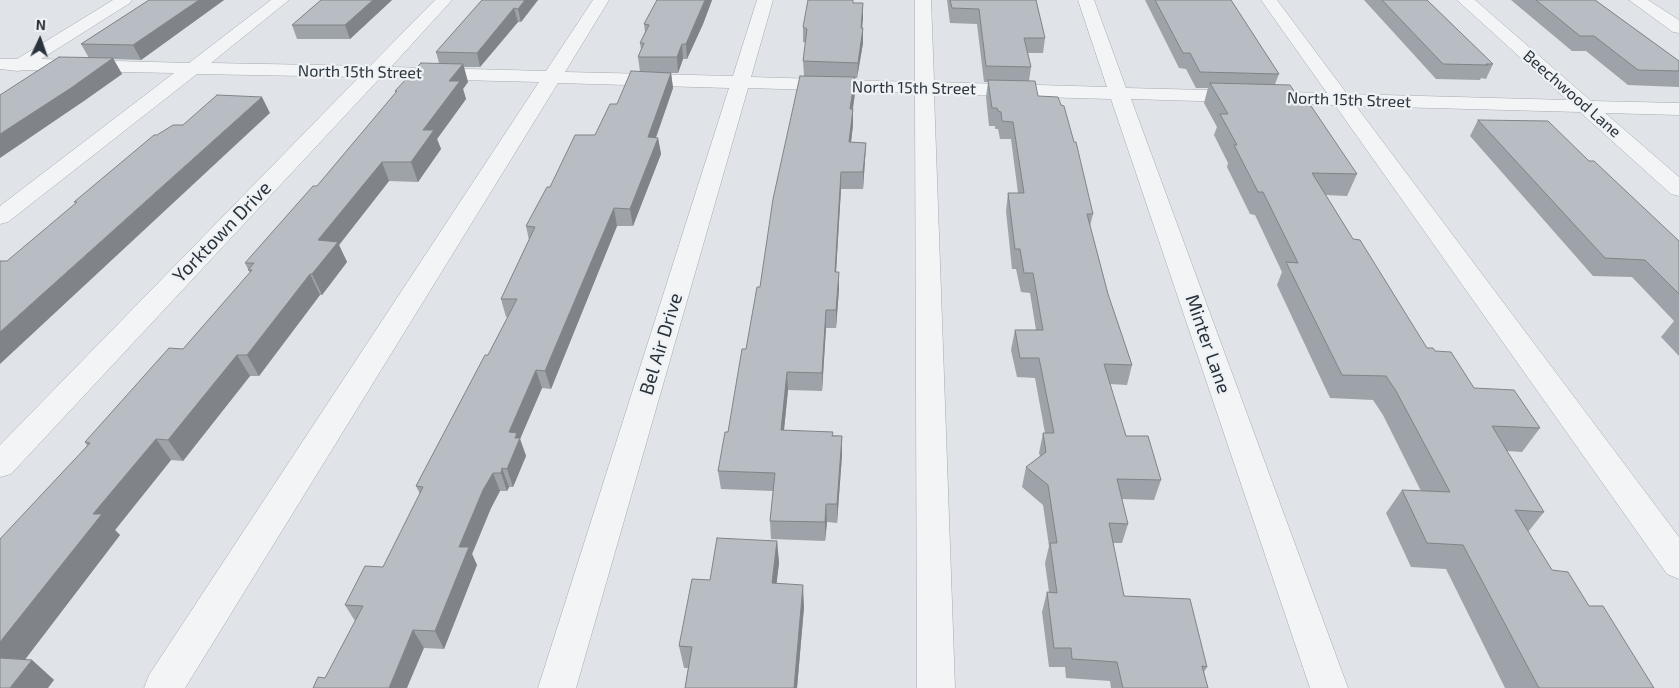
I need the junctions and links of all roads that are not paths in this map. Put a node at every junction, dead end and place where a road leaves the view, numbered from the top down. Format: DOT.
graph roads {
  1 [pos="124,0"];
  2 [pos="281,0"];
  3 [pos="444,0"];
  4 [pos="601,0"];
  5 [pos="765,0"];
  6 [pos="922,0"];
  7 [pos="1086,0"];
  8 [pos="1269,0"];
  9 [pos="1465,0"];
  10 [pos="1637,0"];
  11 [pos="1679,28"];
  12 [pos="0,64"];
  13 [pos="20,65"];
  14 [pos="193,68"];
  15 [pos="375,72"];
  16 [pos="0,77"];
  17 [pos="550,78"];
  18 [pos="740,83"];
  19 [pos="924,88"];
  20 [pos="1119,93"];
  21 [pos="1341,99"];
  22 [pos="1586,106"];
  23 [pos="1679,109"];
  24 [pos="1679,189"];
  25 [pos="0,217"];
  26 [pos="0,465"];
  27 [pos="1679,564"];
  28 [pos="163,688"];
  29 [pos="557,688"];
  30 [pos="936,688"];
  31 [pos="1329,688"];
  1 -- 13 [label="street"];
  2 -- 14 [label="street"];
  3 -- 15 [label="street, Yorktown Drive"];
  4 -- 17 [label="street"];
  5 -- 18 [label="street, Bel Air Drive"];
  6 -- 19 [label="street"];
  7 -- 20 [label="street, Minter Lane"];
  8 -- 21 [label="street"];
  9 -- 22 [label="street, Beechwood Lane"];
  10 -- 11 [label="street"];
  12 -- 13 [label="street, North 15th Street"];
  13 -- 14 [label="street, North 15th Street"];
  13 -- 16 [label="street"];
  14 -- 15 [label="street, North 15th Street"];
  14 -- 25 [label="street"];
  15 -- 17 [label="street, North 15th Street"];
  15 -- 26 [label="street, Yorktown Drive"];
  17 -- 18 [label="street, North 15th Street"];
  17 -- 28 [label="street"];
  18 -- 19 [label="street, North 15th Street"];
  18 -- 29 [label="street, Bel Air Drive"];
  19 -- 20 [label="street, North 15th Street"];
  19 -- 30 [label="street"];
  20 -- 21 [label="street, North 15th Street"];
  20 -- 31 [label="street, Minter Lane"];
  21 -- 22 [label="street, North 15th Street"];
  21 -- 27 [label="street"];
  22 -- 23 [label="street, North 15th Street"];
  22 -- 24 [label="street, Beechwood Lane"];
}
